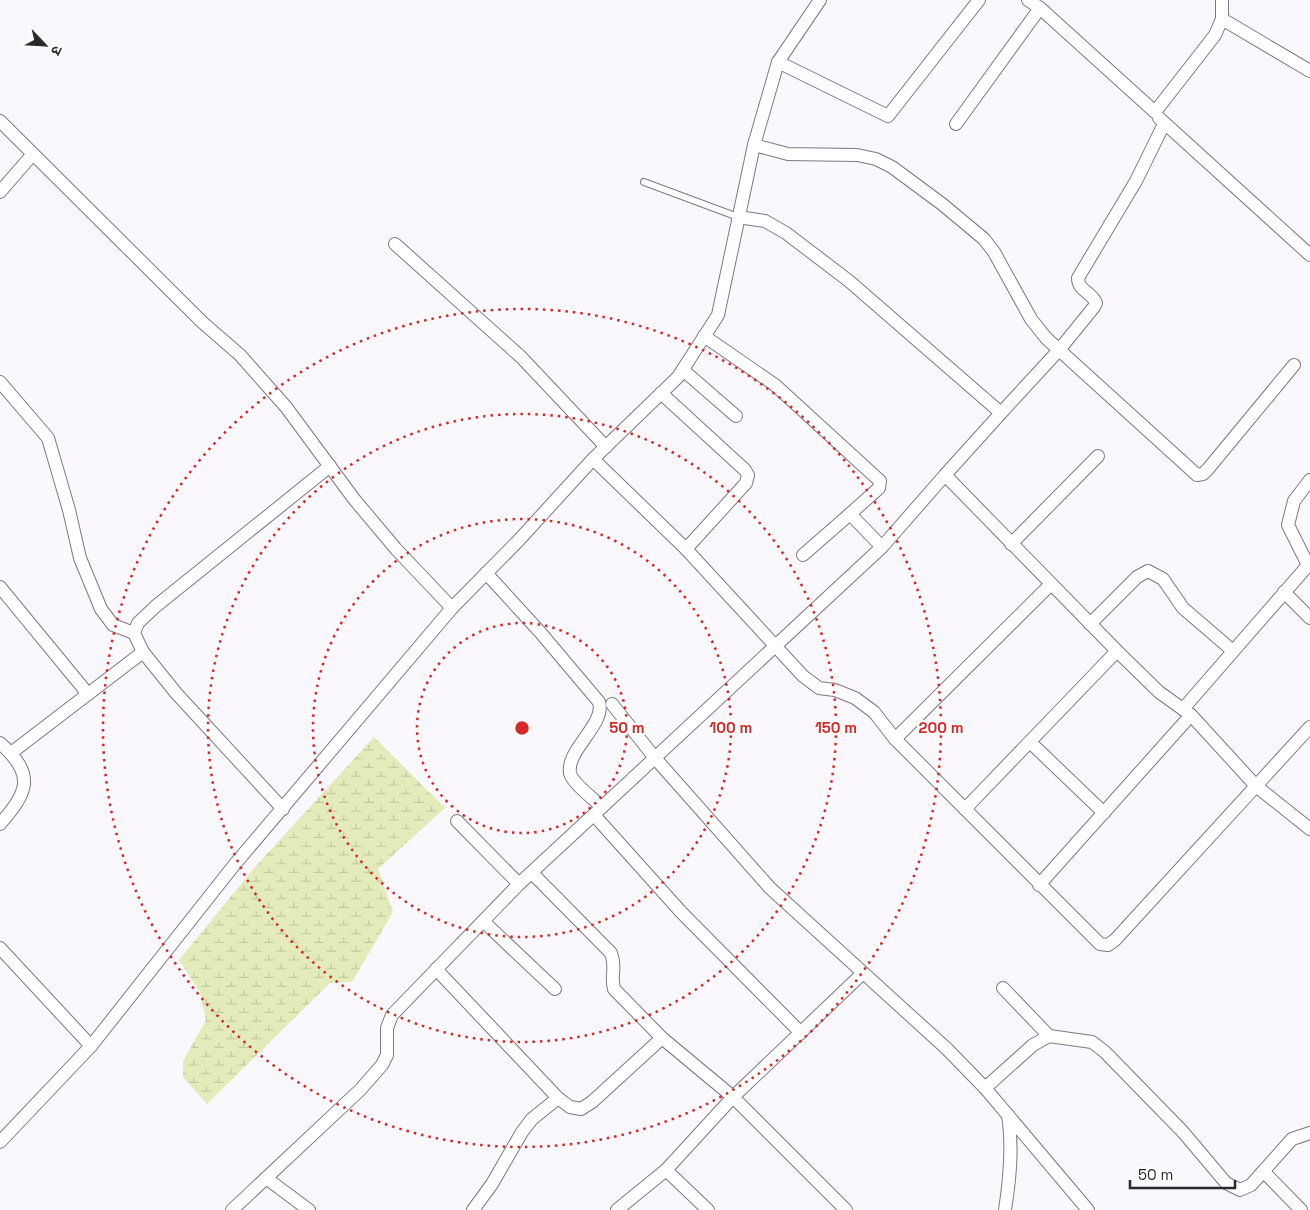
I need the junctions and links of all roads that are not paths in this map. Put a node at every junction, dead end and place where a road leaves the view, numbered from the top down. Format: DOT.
graph roads {
  1 [pos="979,0"];
  2 [pos="1028,0"];
  3 [pos="1222,0"];
  4 [pos="812,3"];
  5 [pos="1040,8"];
  6 [pos="1222,19"];
  7 [pos="778,62"];
  8 [pos="1310,70"];
  9 [pos="1155,112"];
  10 [pos="0,121"];
  11 [pos="956,124"];
  12 [pos="1164,124"];
  13 [pos="754,145"];
  14 [pos="33,154"];
  15 [pos="644,182"];
  16 [pos="0,192"];
  17 [pos="738,217"];
  18 [pos="395,244"];
  19 [pos="1310,255"];
  20 [pos="704,336"];
  21 [pos="1059,350"];
  22 [pos="1294,365"];
  23 [pos="683,370"];
  24 [pos="0,382"];
  25 [pos="661,393"];
  26 [pos="1001,413"];
  27 [pos="736,416"];
  28 [pos="606,446"];
  29 [pos="1098,456"];
  30 [pos="593,459"];
  31 [pos="330,466"];
  32 [pos="945,475"];
  33 [pos="1310,480"];
  34 [pos="850,514"];
  35 [pos="1011,544"];
  36 [pos="882,547"];
  37 [pos="686,550"];
  38 [pos="803,555"];
  39 [pos="1309,564"];
  40 [pos="486,573"];
  41 [pos="1050,584"];
  42 [pos="0,587"];
  43 [pos="1284,592"];
  44 [pos="452,608"];
  45 [pos="1310,618"];
  46 [pos="1090,624"];
  47 [pos="134,634"];
  48 [pos="774,646"];
  49 [pos="1117,651"];
  50 [pos="1233,651"];
  51 [pos="143,652"];
  52 [pos="88,694"];
  53 [pos="612,704"];
  54 [pos="1187,712"];
  55 [pos="1310,728"];
  56 [pos="895,738"];
  57 [pos="1031,742"];
  58 [pos="0,743"];
  59 [pos="11,753"];
  60 [pos="655,758"];
  61 [pos="1256,786"];
  62 [pos="283,808"];
  63 [pos="965,809"];
  64 [pos="598,811"];
  65 [pos="1104,814"];
  66 [pos="457,822"];
  67 [pos="0,824"];
  68 [pos="1310,829"];
  69 [pos="532,872"];
  70 [pos="519,884"];
  71 [pos="1039,885"];
  72 [pos="484,922"];
  73 [pos="0,948"];
  74 [pos="436,969"];
  75 [pos="864,974"];
  76 [pos="1003,988"];
  77 [pos="555,989"];
  78 [pos="801,1033"];
  79 [pos="1049,1036"];
  80 [pos="662,1038"];
  81 [pos="91,1046"];
  82 [pos="985,1088"];
  83 [pos="733,1097"];
  84 [pos="558,1098"];
  85 [pos="1008,1115"];
  86 [pos="1310,1133"];
  87 [pos="0,1142"];
  88 [pos="666,1170"];
  89 [pos="1264,1172"];
  90 [pos="266,1178"];
  91 [pos="232,1210"];
  92 [pos="309,1210"];
  93 [pos="473,1210"];
  94 [pos="617,1210"];
  95 [pos="708,1210"];
  96 [pos="846,1210"];
  97 [pos="1005,1210"];
  98 [pos="1088,1210"];
  99 [pos="1301,1210"];
  1 -- 7 [label="street"];
  2 -- 5 [label="street"];
  3 -- 6 [label="street"];
  4 -- 7 [label="street"];
  5 -- 9 [label="street"];
  5 -- 11 [label="street"];
  6 -- 8 [label="street"];
  6 -- 9 [label="street"];
  7 -- 13 [label="street"];
  9 -- 12 [label="street"];
  10 -- 14 [label="street"];
  12 -- 19 [label="street"];
  12 -- 21 [label="street"];
  13 -- 17 [label="street"];
  13 -- 21 [label="street"];
  14 -- 16 [label="street"];
  14 -- 31 [label="street"];
  15 -- 17 [label="lane"];
  17 -- 20 [label="street"];
  17 -- 26 [label="street"];
  18 -- 28 [label="street"];
  20 -- 23 [label="street"];
  20 -- 34 [label="street"];
  21 -- 22 [label="street"];
  21 -- 26 [label="street"];
  23 -- 25 [label="street"];
  23 -- 27 [label="street"];
  24 -- 47 [label="street"];
  25 -- 28 [label="street"];
  25 -- 37 [label="street"];
  26 -- 32 [label="street"];
  28 -- 30 [label="street"];
  29 -- 35 [label="street"];
  30 -- 37 [label="street"];
  30 -- 40 [label="street"];
  31 -- 44 [label="street"];
  31 -- 47 [label="street"];
  32 -- 35 [label="street"];
  32 -- 36 [label="street"];
  33 -- 39 [label="street"];
  34 -- 36 [label="street"];
  34 -- 38 [label="street"];
  35 -- 41 [label="street"];
  36 -- 48 [label="street"];
  37 -- 48 [label="street"];
  39 -- 43 [label="street"];
  40 -- 44 [label="street"];
  40 -- 64 [label="street"];
  41 -- 46 [label="street"];
  41 -- 56 [label="street"];
  42 -- 52 [label="street"];
  43 -- 45 [label="street"];
  43 -- 50 [label="street"];
  44 -- 62 [label="street"];
  46 -- 49 [label="street"];
  46 -- 50 [label="street"];
  47 -- 51 [label="street"];
  48 -- 56 [label="street"];
  48 -- 60 [label="street"];
  49 -- 54 [label="street"];
  49 -- 57 [label="street"];
  50 -- 54 [label="street"];
  51 -- 52 [label="street"];
  51 -- 62 [label="street"];
  52 -- 59 [label="street"];
  53 -- 60 [label="street"];
  54 -- 61 [label="street"];
  54 -- 65 [label="street"];
  55 -- 61 [label="street"];
  56 -- 63 [label="street"];
  57 -- 63 [label="street"];
  57 -- 65 [label="street"];
  58 -- 59 [label="street"];
  59 -- 67 [label="street"];
  60 -- 64 [label="street"];
  60 -- 75 [label="street"];
  61 -- 68 [label="street"];
  61 -- 71 [label="street"];
  62 -- 81 [label="street"];
  63 -- 71 [label="street"];
  64 -- 69 [label="street"];
  64 -- 78 [label="street"];
  65 -- 71 [label="street"];
  66 -- 70 [label="street"];
  69 -- 70 [label="street"];
  69 -- 80 [label="street"];
  70 -- 72 [label="street"];
  72 -- 74 [label="street"];
  72 -- 77 [label="street"];
  73 -- 81 [label="street"];
  74 -- 84 [label="street"];
  74 -- 90 [label="street"];
  75 -- 78 [label="street"];
  75 -- 82 [label="street"];
  76 -- 79 [label="street"];
  78 -- 83 [label="street"];
  79 -- 82 [label="street"];
  79 -- 89 [label="street"];
  80 -- 83 [label="street"];
  80 -- 84 [label="street"];
  81 -- 87 [label="street"];
  82 -- 85 [label="street"];
  83 -- 88 [label="street"];
  83 -- 96 [label="street"];
  84 -- 93 [label="street"];
  85 -- 97 [label="street"];
  85 -- 98 [label="street"];
  86 -- 89 [label="street"];
  88 -- 94 [label="street"];
  88 -- 95 [label="street"];
  89 -- 99 [label="street"];
  90 -- 91 [label="street"];
  90 -- 92 [label="street"];
}
